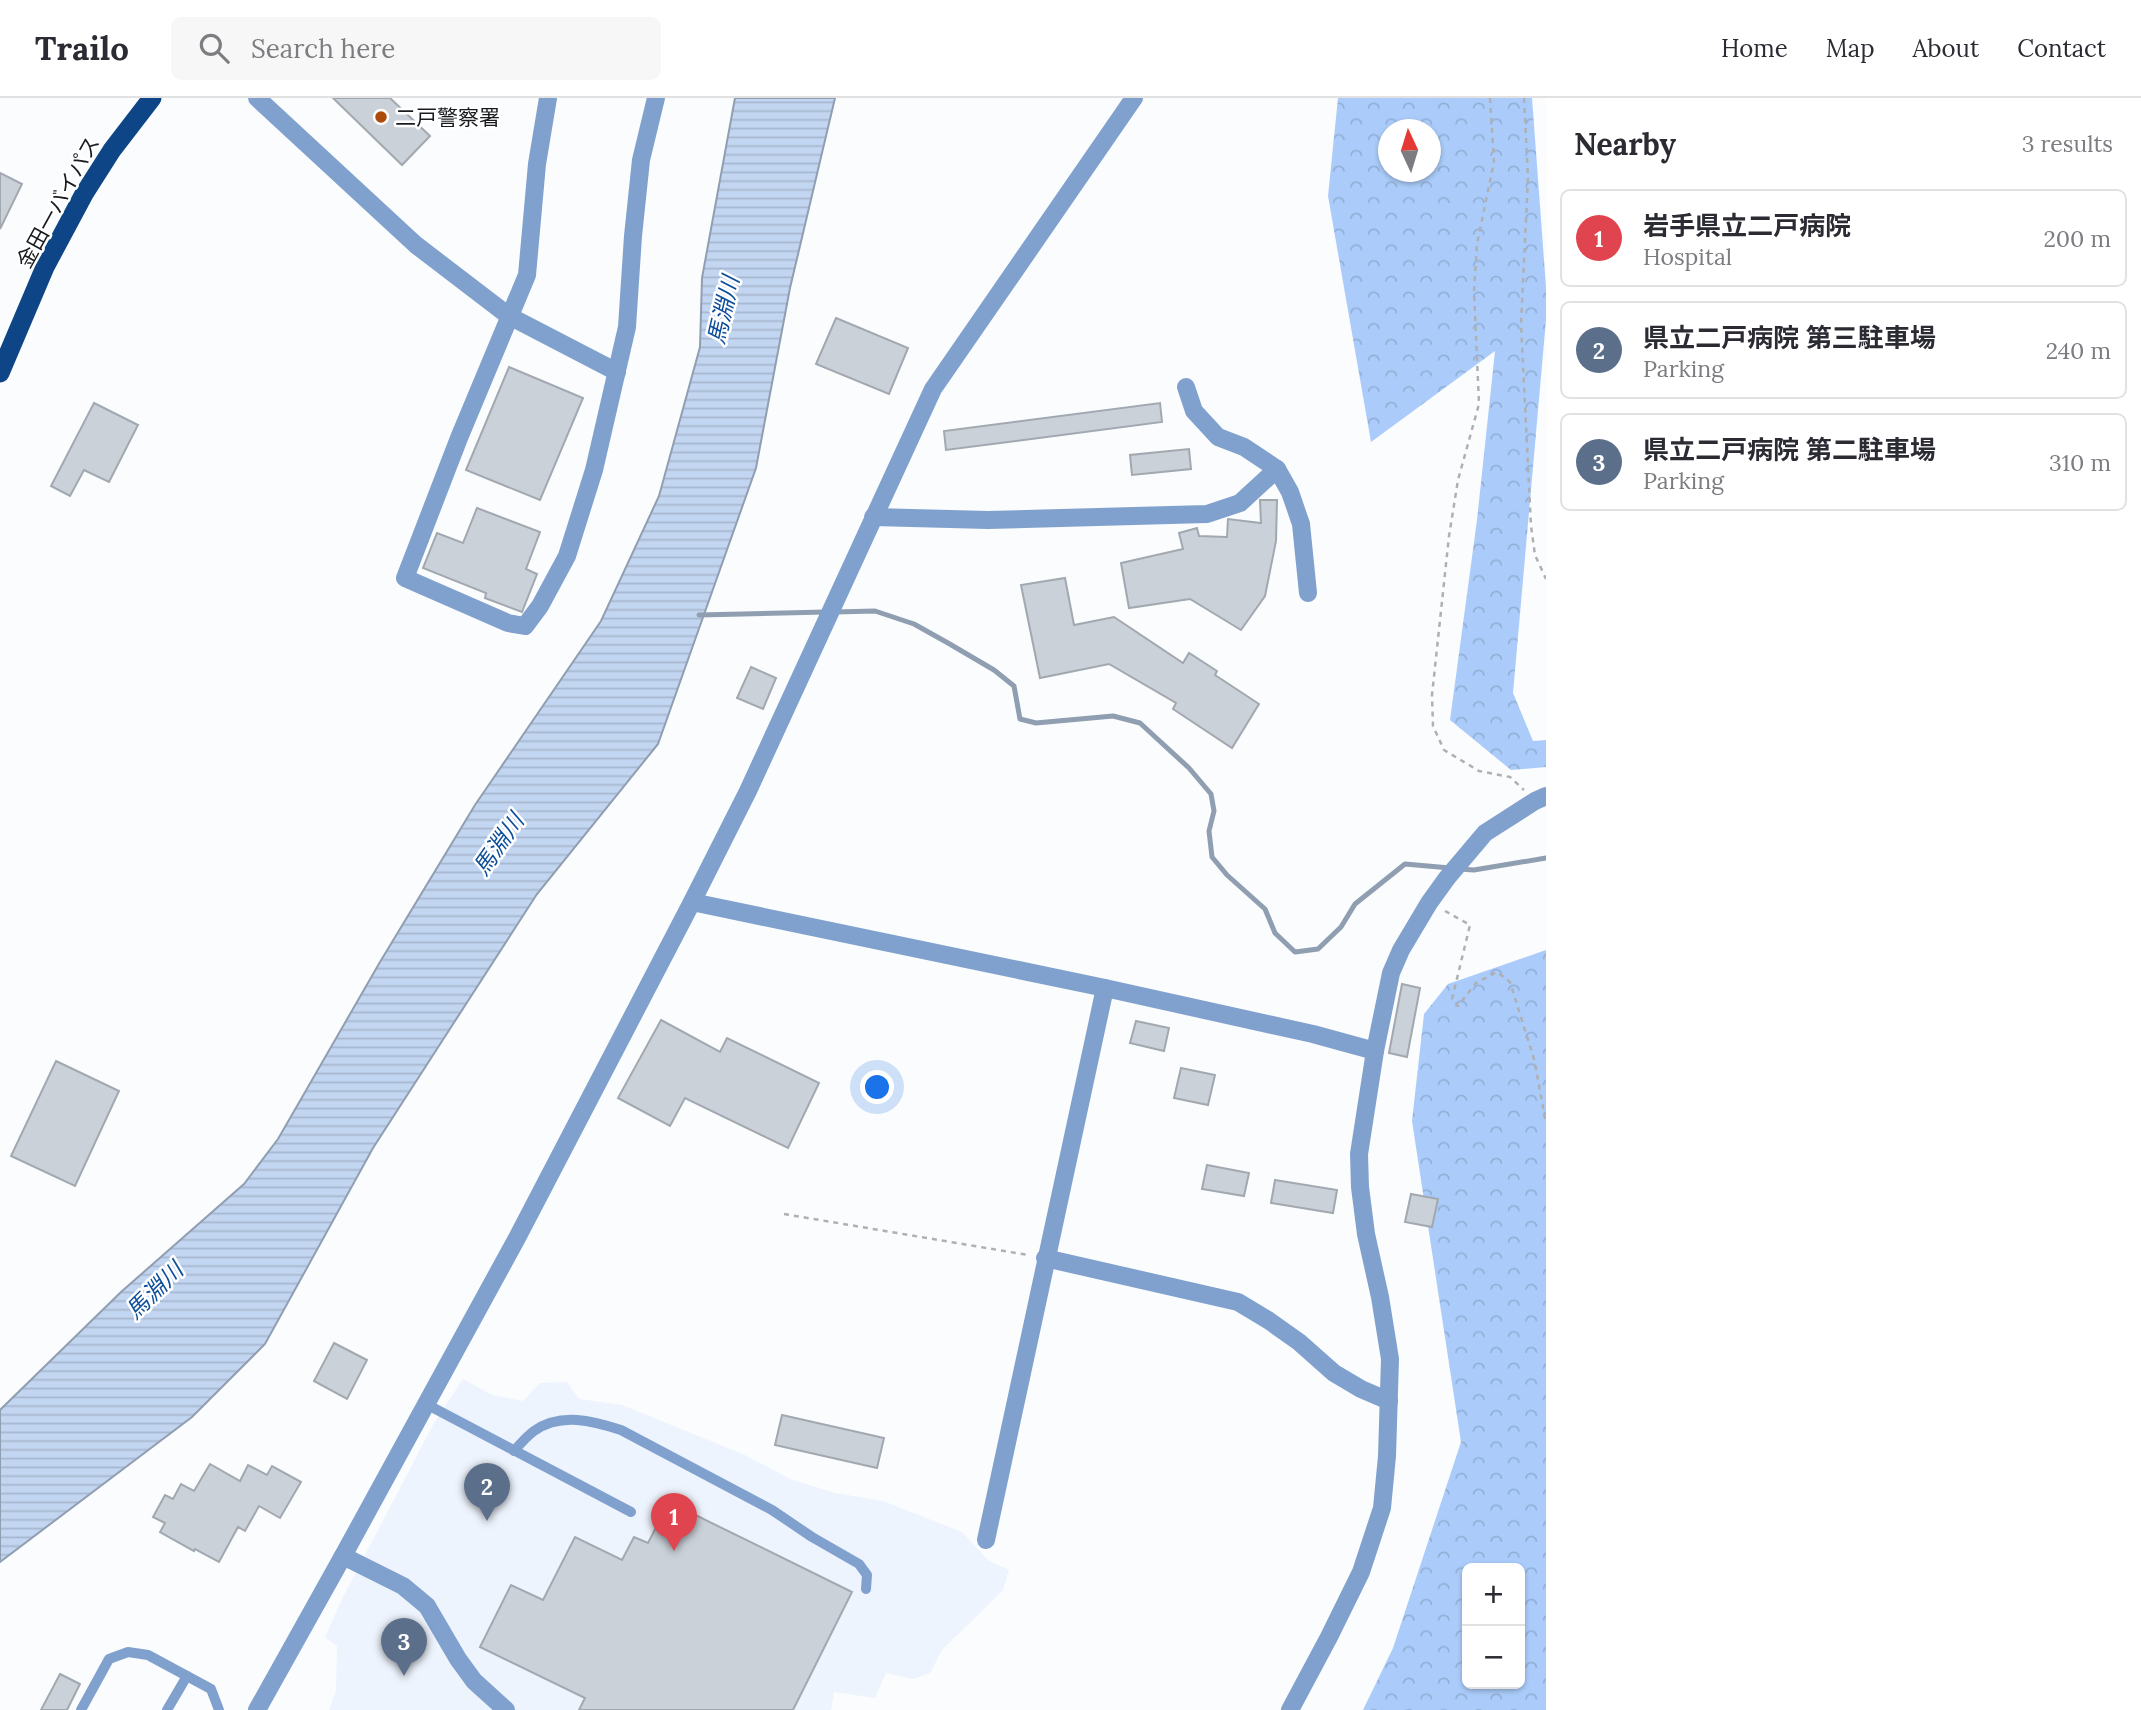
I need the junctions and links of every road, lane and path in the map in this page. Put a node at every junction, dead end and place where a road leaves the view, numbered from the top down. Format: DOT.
graph roads {
  1 [pos="152,98"];
  2 [pos="257,98"];
  3 [pos="548,98"];
  4 [pos="656,98"];
  5 [pos="1134,98"];
  6 [pos="1490,98"];
  7 [pos="1524,98"];
  8 [pos="509,316"];
  9 [pos="617,372"];
  10 [pos="0,373"];
  11 [pos="1186,387"];
  12 [pos="1277,468"];
  13 [pos="873,517"];
  14 [pos="1546,579"];
  15 [pos="1308,593"];
  16 [pos="1540,799"];
  17 [pos="692,902"];
  18 [pos="1429,903"];
  19 [pos="1105,988"];
  20 [pos="1375,1051"];
  21 [pos="1546,1123"];
  22 [pos="784,1214"];
  23 [pos="1045,1258"];
  24 [pos="1389,1401"];
  25 [pos="426,1404"];
  26 [pos="514,1451"];
  27 [pos="631,1512"];
  28 [pos="986,1540"];
  29 [pos="343,1556"];
  30 [pos="866,1589"];
  31 [pos="187,1676"];
  32 [pos="81,1710"];
  33 [pos="167,1710"];
  34 [pos="219,1710"];
  35 [pos="257,1710"];
  36 [pos="506,1710"];
  37 [pos="1290,1710"];
  1 -- 10 [label="highway, 金田一バイパス"];
  2 -- 8 [label="street"];
  3 -- 8 [label="street"];
  4 -- 9 [label="street"];
  5 -- 13 [label="street"];
  6 -- 16 [label="path"];
  7 -- 14 [label="path"];
  8 -- 9 [label="street"];
  8 -- 9 [label="street"];
  11 -- 12 [label="street"];
  12 -- 13 [label="street"];
  12 -- 15 [label="street"];
  13 -- 17 [label="street"];
  16 -- 18 [label="street"];
  17 -- 19 [label="street"];
  17 -- 25 [label="street"];
  18 -- 20 [label="street"];
  18 -- 21 [label="path"];
  19 -- 20 [label="street"];
  19 -- 23 [label="street"];
  20 -- 24 [label="street"];
  22 -- 23 [label="path"];
  23 -- 24 [label="street"];
  23 -- 28 [label="street"];
  24 -- 37 [label="street"];
  25 -- 26 [label="lane"];
  25 -- 29 [label="street"];
  26 -- 27 [label="lane"];
  26 -- 30 [label="lane"];
  29 -- 35 [label="street"];
  29 -- 36 [label="street"];
  31 -- 32 [label="lane"];
  31 -- 33 [label="lane"];
  31 -- 34 [label="lane"];
}
